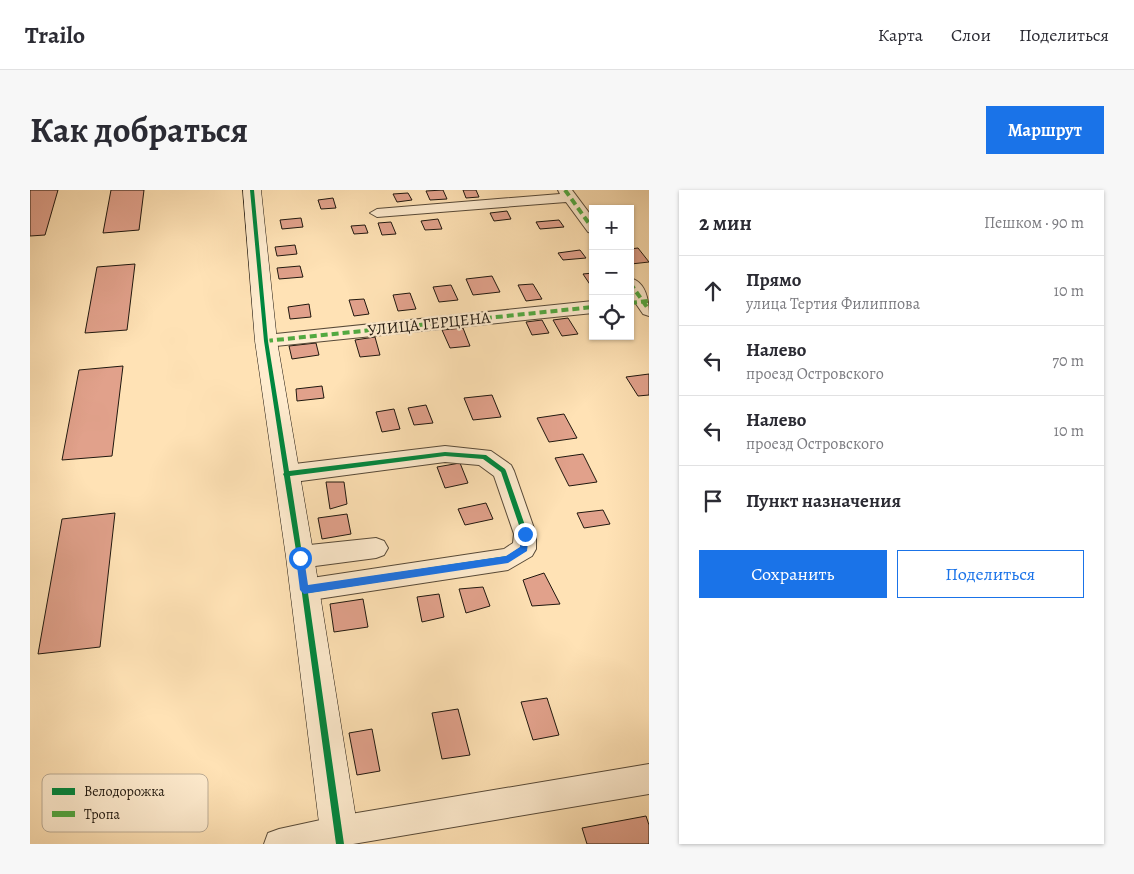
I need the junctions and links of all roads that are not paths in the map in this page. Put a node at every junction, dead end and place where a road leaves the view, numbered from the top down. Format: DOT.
graph roads {
  1 [pos="252,190"];
  2 [pos="568,194"];
  3 [pos="377,213"];
  4 [pos="589,223"];
  5 [pos="634,289"];
  6 [pos="643,304"];
  7 [pos="589,307"];
  8 [pos="266,341"];
  9 [pos="286,474"];
  10 [pos="376,548"];
  11 [pos="300,558"];
  12 [pos="304,590"];
  13 [pos="649,778"];
  14 [pos="340,838"];
  15 [pos="279,844"];
  1 -- 8 [label="street"];
  2 -- 3 [label="street"];
  2 -- 4 [label="street"];
  5 -- 6 [label="street"];
  7 -- 8 [label="street, УЛИЦА ГЕРЦЕНА"];
  8 -- 9 [label="street"];
  9 -- 11 [label="street"];
  9 -- 12 [label="street"];
  10 -- 11 [label="street"];
  11 -- 12 [label="street"];
  12 -- 14 [label="street"];
  13 -- 14 [label="street"];
  14 -- 15 [label="street"];
}
